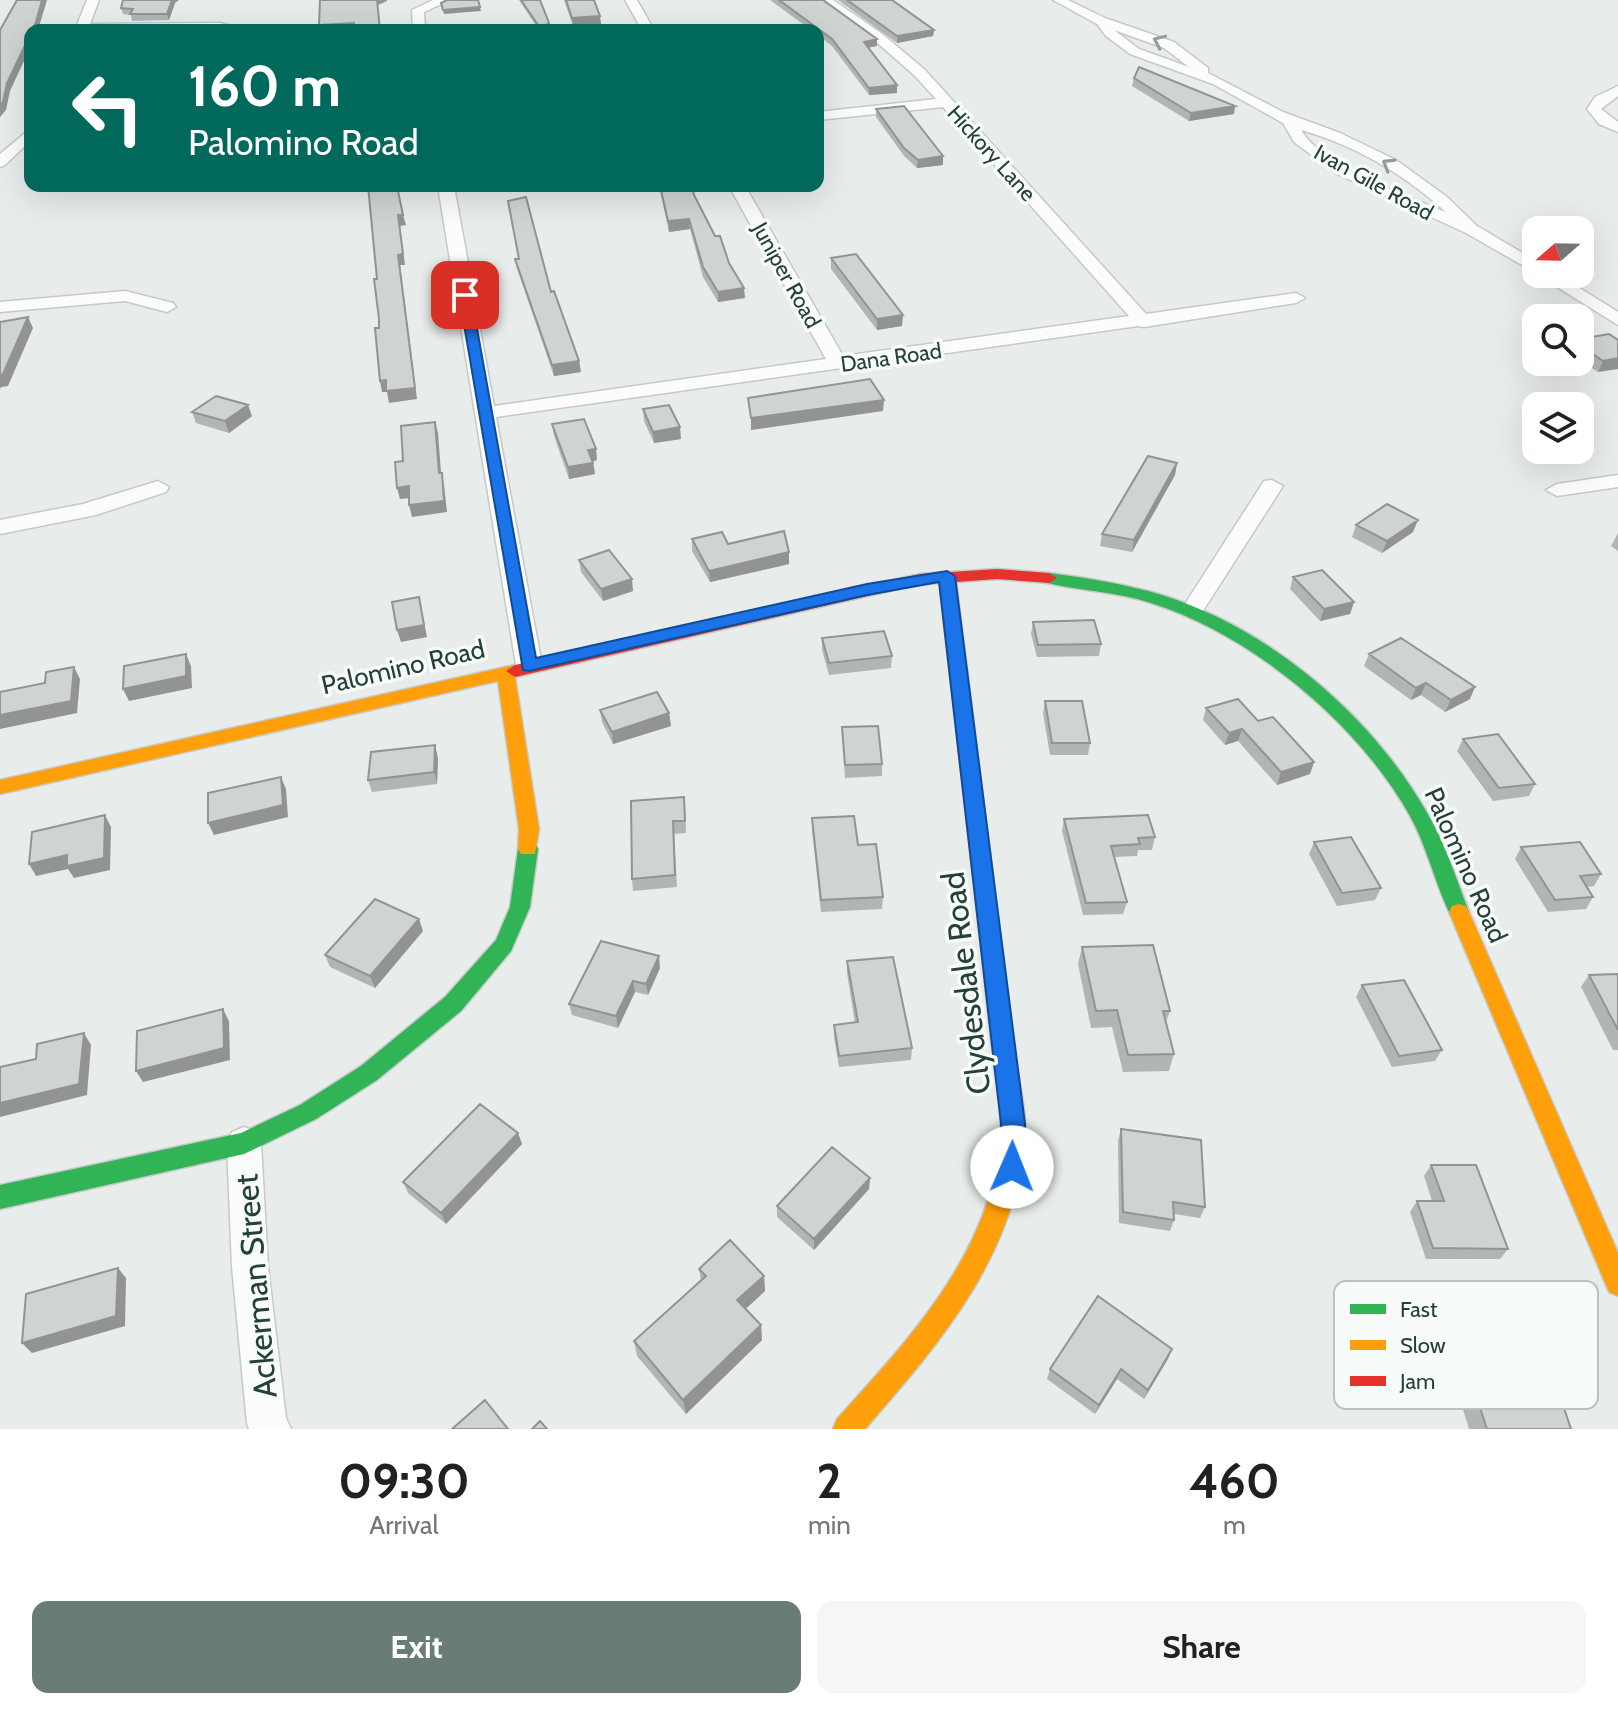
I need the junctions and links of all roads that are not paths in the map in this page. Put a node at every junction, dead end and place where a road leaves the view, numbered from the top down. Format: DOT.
graph roads {
  1 [pos="93,0"];
  2 [pos="444,0"];
  3 [pos="631,0"];
  4 [pos="825,0"];
  5 [pos="1059,0"];
  6 [pos="1101,21"];
  7 [pos="83,24"];
  8 [pos="419,24"];
  9 [pos="645,24"];
  10 [pos="1207,77"];
  11 [pos="1618,90"];
  12 [pos="946,102"];
  13 [pos="824,115"];
  14 [pos="1289,121"];
  15 [pos="1618,128"];
  16 [pos="24,139"];
  17 [pos="0,162"];
  18 [pos="447,192"];
  19 [pos="740,192"];
  20 [pos="1471,229"];
  21 [pos="1522,260"];
  22 [pos="1567,288"];
  23 [pos="1296,298"];
  24 [pos="0,307"];
  25 [pos="167,307"];
  26 [pos="1618,320"];
  27 [pos="1144,322"];
  28 [pos="838,364"];
  29 [pos="485,413"];
  30 [pos="1618,481"];
  31 [pos="1272,486"];
  32 [pos="158,487"];
  33 [pos="1557,490"];
  34 [pos="0,527"];
  35 [pos="947,576"];
  36 [pos="1193,609"];
  37 [pos="529,665"];
  38 [pos="505,671"];
  39 [pos="0,787"];
  40 [pos="244,1143"];
  41 [pos="0,1197"];
  42 [pos="1618,1283"];
  43 [pos="271,1429"];
  44 [pos="847,1429"];
  1 -- 7 [label="street"];
  2 -- 8 [label="street"];
  3 -- 9 [label="street"];
  4 -- 12 [label="street, Hickory Lane"];
  5 -- 6 [label="street, Ivan Gile Road"];
  10 -- 6 [label="street, Ivan Gile Road, one-way"];
  6 -- 10 [label="street, Ivan Gile Road"];
  10 -- 14 [label="street, Ivan Gile Road"];
  11 -- 15 [label="street"];
  12 -- 13 [label="street"];
  12 -- 27 [label="street, Hickory Lane"];
  20 -- 14 [label="street, Ivan Gile Road, one-way"];
  14 -- 20 [label="street, Ivan Gile Road"];
  16 -- 17 [label="street"];
  18 -- 29 [label="street"];
  19 -- 28 [label="street, Juniper Road"];
  20 -- 21 [label="street, Ivan Gile Road"];
  22 -- 26 [label="street"];
  23 -- 27 [label="street, Dana Road"];
  24 -- 25 [label="street"];
  27 -- 28 [label="street, Dana Road"];
  28 -- 29 [label="street, Dana Road"];
  29 -- 37 [label="street"];
  30 -- 33 [label="street"];
  31 -- 36 [label="street"];
  32 -- 34 [label="street"];
  35 -- 36 [label="street, Palomino Road"];
  35 -- 37 [label="street, Palomino Road"];
  35 -- 44 [label="street, Clydesdale Road"];
  36 -- 42 [label="street, Palomino Road"];
  37 -- 38 [label="street, Palomino Road"];
  38 -- 39 [label="street, Palomino Road"];
  38 -- 40 [label="street"];
  40 -- 41 [label="street"];
  40 -- 43 [label="street, Ackerman Street"];
}
